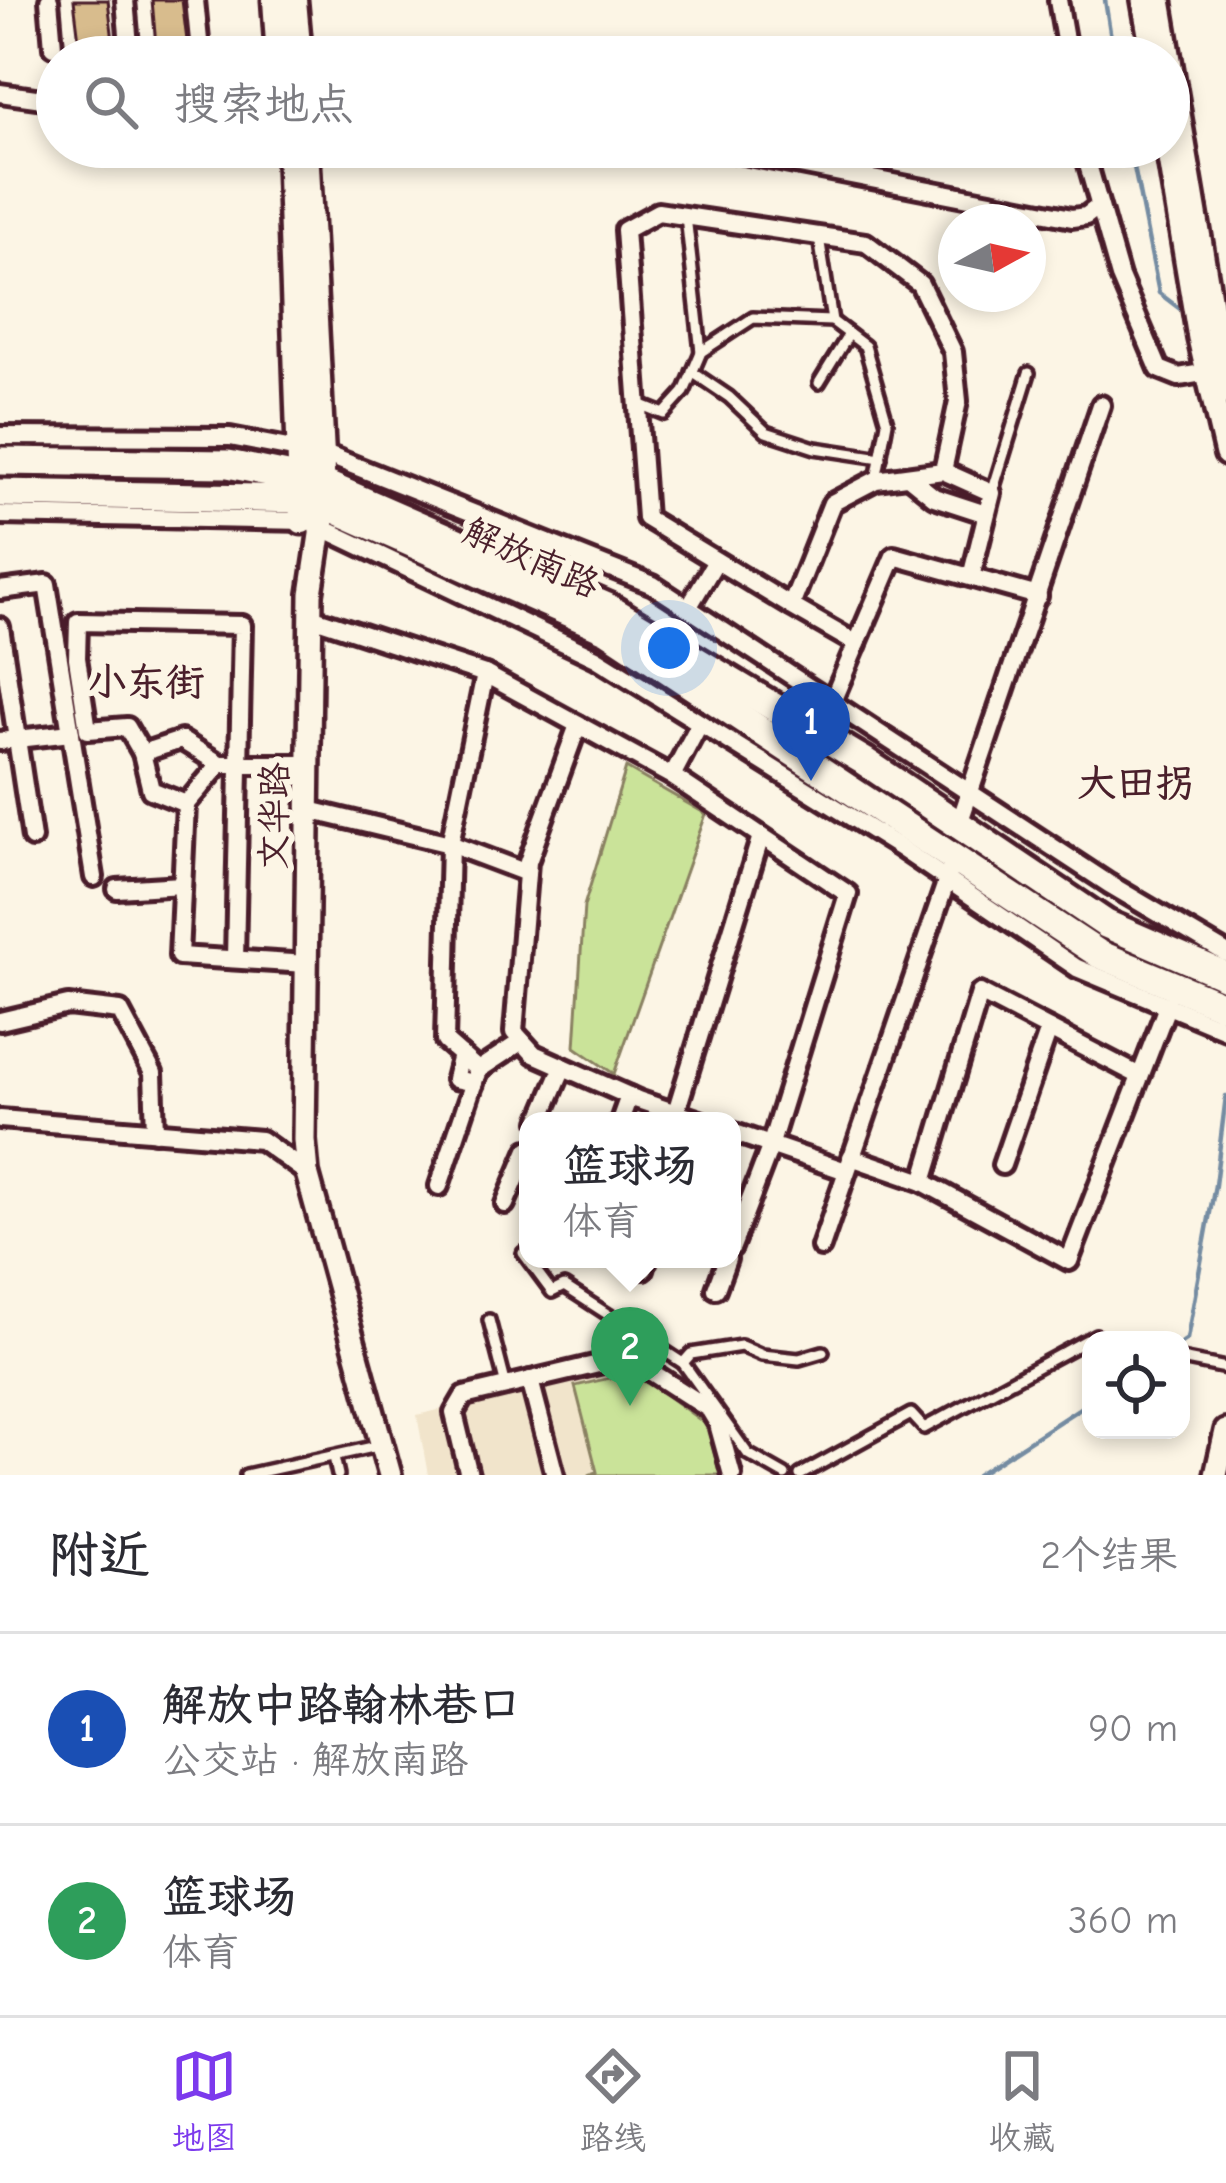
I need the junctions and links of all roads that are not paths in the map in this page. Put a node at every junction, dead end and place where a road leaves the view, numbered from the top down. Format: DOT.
graph roads {
  1 [pos="49,0"];
  2 [pos="124,0"];
  3 [pos="195,0"];
  4 [pos="275,0"];
  5 [pos="294,0"];
  6 [pos="1058,0"];
  7 [pos="1144,0"];
  8 [pos="1160,0"];
  9 [pos="52,36"];
  10 [pos="128,36"];
  11 [pos="199,36"];
  12 [pos="278,36"];
  13 [pos="297,36"];
  14 [pos="1064,36"];
  15 [pos="1150,36"];
  16 [pos="1165,36"];
  17 [pos="0,93"];
  18 [pos="36,98"];
  19 [pos="290,168"];
  20 [pos="306,168"];
  21 [pos="816,168"];
  22 [pos="1089,168"];
  23 [pos="1171,168"];
  24 [pos="1184,168"];
  25 [pos="1099,206"];
  26 [pos="686,216"];
  27 [pos="819,236"];
  28 [pos="832,321"];
  29 [pos="849,334"];
  30 [pos="701,352"];
  31 [pos="692,372"];
  32 [pos="1214,372"];
  33 [pos="1029,373"];
  34 [pos="819,383"];
  35 [pos="1226,393"];
  36 [pos="638,404"];
  37 [pos="1101,405"];
  38 [pos="0,436"];
  39 [pos="1226,454"];
  40 [pos="880,458"];
  41 [pos="0,461"];
  42 [pos="943,471"];
  43 [pos="908,476"];
  44 [pos="877,480"];
  45 [pos="312,489"];
  46 [pos="0,493"];
  47 [pos="992,493"];
  48 [pos="0,514"];
  49 [pos="986,514"];
  50 [pos="716,561"];
  51 [pos="971,577"];
  52 [pos="0,590"];
  53 [pos="1038,596"];
  54 [pos="311,606"];
  55 [pos="791,606"];
  56 [pos="688,608"];
  57 [pos="0,627"];
  58 [pos="857,644"];
  59 [pos="485,674"];
  60 [pos="831,704"];
  61 [pos="700,723"];
  62 [pos="578,724"];
  63 [pos="71,734"];
  64 [pos="9,740"];
  65 [pos="142,753"];
  66 [pos="242,763"];
  67 [pos="220,764"];
  68 [pos="309,764"];
  69 [pos="672,776"];
  70 [pos="968,794"];
  71 [pos="186,804"];
  72 [pos="309,810"];
  73 [pos="958,827"];
  74 [pos="761,836"];
  75 [pos="32,838"];
  76 [pos="450,844"];
  77 [pos="951,869"];
  78 [pos="527,873"];
  79 [pos="94,877"];
  80 [pos="182,885"];
  81 [pos="117,889"];
  82 [pos="1226,953"];
  83 [pos="235,959"];
  84 [pos="307,964"];
  85 [pos="1226,976"];
  86 [pos="1168,1004"];
  87 [pos="1226,1007"];
  88 [pos="0,1021"];
  89 [pos="1049,1029"];
  90 [pos="1226,1030"];
  91 [pos="522,1041"];
  92 [pos="563,1067"];
  93 [pos="476,1076"];
  94 [pos="1140,1076"];
  95 [pos="629,1096"];
  96 [pos="544,1112"];
  97 [pos="623,1112"];
  98 [pos="676,1112"];
  99 [pos="0,1119"];
  100 [pos="155,1132"];
  101 [pos="741,1135"];
  102 [pos="771,1145"];
  103 [pos="849,1164"];
  104 [pos="1002,1165"];
  105 [pos="519,1171"];
  106 [pos="307,1173"];
  107 [pos="922,1182"];
  108 [pos="439,1186"];
  109 [pos="505,1204"];
  110 [pos="741,1223"];
  111 [pos="821,1247"];
  112 [pos="534,1268"];
  113 [pos="724,1268"];
  114 [pos="716,1289"];
  115 [pos="489,1320"];
  116 [pos="1082,1343"];
  117 [pos="823,1352"];
  118 [pos="1190,1361"];
  119 [pos="683,1364"];
  120 [pos="1226,1368"];
  121 [pos="530,1380"];
  122 [pos="506,1386"];
  123 [pos="1226,1431"];
  124 [pos="382,1445"];
  125 [pos="334,1457"];
  126 [pos="295,1470"];
  127 [pos="246,1475"];
  128 [pos="338,1475"];
  129 [pos="390,1475"];
  130 [pos="469,1475"];
  131 [pos="556,1475"];
  132 [pos="733,1475"];
  133 [pos="785,1475"];
  134 [pos="800,1475"];
  135 [pos="1216,1475"];
  1 -- 9 [label="street"];
  2 -- 10 [label="street"];
  3 -- 11 [label="street"];
  4 -- 12 [label="main road"];
  5 -- 13 [label="main road"];
  6 -- 14 [label="street"];
  7 -- 15 [label="street"];
  8 -- 16 [label="street"];
  17 -- 18 [label="street"];
  19 -- 45 [label="main road, 文华路"];
  20 -- 45 [label="main road, 文华路"];
  21 -- 25 [label="street"];
  22 -- 25 [label="street"];
  23 -- 32 [label="street"];
  24 -- 32 [label="street"];
  25 -- 32 [label="street"];
  26 -- 27 [label="street"];
  26 -- 30 [label="lane"];
  26 -- 36 [label="street"];
  27 -- 28 [label="lane"];
  27 -- 42 [label="street"];
  28 -- 29 [label="lane"];
  28 -- 30 [label="lane"];
  29 -- 34 [label="lane"];
  29 -- 40 [label="lane"];
  30 -- 31 [label="lane"];
  31 -- 36 [label="lane"];
  31 -- 40 [label="lane"];
  32 -- 35 [label="street"];
  32 -- 39 [label="street"];
  33 -- 47 [label="lane"];
  36 -- 50 [label="street"];
  37 -- 53 [label="street"];
  38 -- 45 [label="street"];
  40 -- 44 [label="lane"];
  41 -- 45 [label="main road, 解放南路"];
  42 -- 43 [label="street"];
  42 -- 47 [label="street"];
  43 -- 44 [label="street"];
  43 -- 49 [label="street"];
  44 -- 55 [label="street"];
  45 -- 46 [label="main road, 解放南路"];
  45 -- 48 [label="street"];
  45 -- 54 [label="street, 文华路"];
  45 -- 56 [label="street"];
  45 -- 61 [label="street"];
  45 -- 73 [label="main road, 解放南路"];
  45 -- 77 [label="main road, 解放南路"];
  47 -- 49 [label="street"];
  49 -- 51 [label="street"];
  50 -- 55 [label="street"];
  50 -- 56 [label="street"];
  51 -- 53 [label="street"];
  51 -- 58 [label="street"];
  52 -- 63 [label="street"];
  53 -- 70 [label="street"];
  54 -- 59 [label="street"];
  54 -- 68 [label="street, 文华路"];
  55 -- 58 [label="street"];
  56 -- 60 [label="street"];
  57 -- 64 [label="street"];
  58 -- 60 [label="street"];
  59 -- 62 [label="street"];
  59 -- 76 [label="street"];
  60 -- 70 [label="street"];
  61 -- 69 [label="street"];
  61 -- 77 [label="street"];
  62 -- 69 [label="street"];
  62 -- 78 [label="street"];
  63 -- 64 [label="street"];
  63 -- 79 [label="street"];
  64 -- 75 [label="street"];
  65 -- 66 [label="street"];
  65 -- 67 [label="street"];
  65 -- 71 [label="street"];
  66 -- 67 [label="street"];
  66 -- 68 [label="street"];
  66 -- 83 [label="street"];
  67 -- 71 [label="street"];
  68 -- 72 [label="street, 文华路"];
  69 -- 74 [label="street"];
  70 -- 73 [label="street"];
  70 -- 82 [label="street"];
  71 -- 80 [label="street"];
  72 -- 76 [label="street"];
  72 -- 84 [label="street, 文华路"];
  73 -- 85 [label="main road, 解放南路"];
  74 -- 98 [label="street"];
  74 -- 102 [label="street"];
  76 -- 78 [label="street"];
  76 -- 93 [label="street"];
  77 -- 86 [label="street"];
  77 -- 87 [label="main road, 解放南路"];
  77 -- 103 [label="street"];
  78 -- 91 [label="street"];
  80 -- 81 [label="street"];
  80 -- 83 [label="street"];
  83 -- 84 [label="street"];
  84 -- 106 [label="street, 文华路"];
  86 -- 90 [label="street"];
  86 -- 94 [label="street"];
  88 -- 100 [label="street"];
  89 -- 94 [label="street"];
  89 -- 104 [label="street"];
  89 -- 107 [label="street"];
  91 -- 92 [label="street"];
  91 -- 93 [label="street"];
  92 -- 95 [label="street"];
  92 -- 96 [label="street"];
  93 -- 108 [label="street"];
  94 -- 107 [label="street"];
  95 -- 97 [label="street"];
  95 -- 98 [label="street"];
  99 -- 100 [label="street"];
  100 -- 106 [label="street"];
  101 -- 102 [label="street"];
  102 -- 103 [label="street"];
  102 -- 110 [label="street"];
  103 -- 107 [label="street"];
  103 -- 111 [label="street"];
  105 -- 109 [label="street"];
  106 -- 124 [label="street, 文华路"];
  112 -- 119 [label="lane"];
  113 -- 114 [label="street"];
  115 -- 122 [label="lane"];
  116 -- 134 [label="lane"];
  117 -- 119 [label="lane"];
  118 -- 120 [label="lane"];
  119 -- 133 [label="lane"];
  121 -- 122 [label="street"];
  121 -- 131 [label="street"];
  121 -- 132 [label="street"];
  122 -- 130 [label="street"];
  123 -- 135 [label="street"];
  124 -- 125 [label="lane"];
  124 -- 129 [label="street, 文华路"];
  125 -- 126 [label="lane"];
  125 -- 128 [label="lane"];
  126 -- 127 [label="lane"];
}
